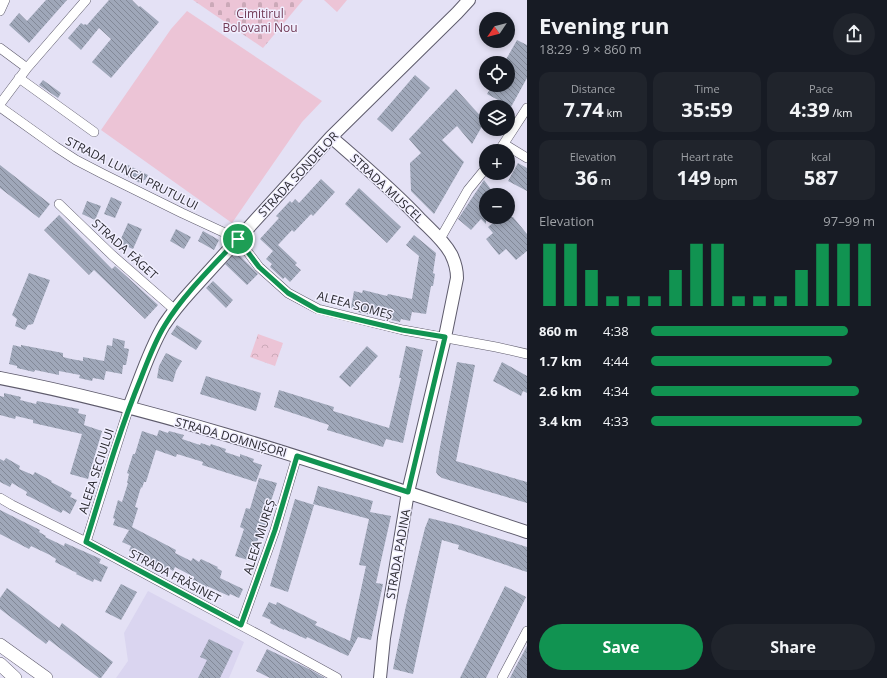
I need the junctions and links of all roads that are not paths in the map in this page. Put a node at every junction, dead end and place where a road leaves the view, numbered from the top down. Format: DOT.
graph roads {
  1 [pos="5,0"];
  2 [pos="86,0"];
  3 [pos="469,0"];
  4 [pos="0,11"];
  5 [pos="0,48"];
  6 [pos="27,68"];
  7 [pos="19,78"];
  8 [pos="0,104"];
  9 [pos="0,107"];
  10 [pos="527,108"];
  11 [pos="94,132"];
  12 [pos="332,137"];
  13 [pos="504,144"];
  14 [pos="515,153"];
  15 [pos="527,158"];
  16 [pos="479,177"];
  17 [pos="59,204"];
  18 [pos="238,239"];
  19 [pos="440,240"];
  20 [pos="175,310"];
  21 [pos="445,337"];
  22 [pos="527,354"];
  23 [pos="0,378"];
  24 [pos="129,407"];
  25 [pos="297,456"];
  26 [pos="408,492"];
  27 [pos="0,498"];
  28 [pos="527,532"];
  29 [pos="86,542"];
  30 [pos="241,625"];
  31 [pos="527,631"];
  32 [pos="0,645"];
  33 [pos="0,664"];
  34 [pos="15,678"];
  35 [pos="46,678"];
  36 [pos="337,678"];
  37 [pos="380,678"];
  38 [pos="502,678"];
  1 -- 4 [label="street"];
  2 -- 6 [label="street"];
  3 -- 12 [label="street, STRADA SONDELOR"];
  5 -- 6 [label="street"];
  6 -- 7 [label="street"];
  7 -- 8 [label="street"];
  7 -- 11 [label="street"];
  9 -- 18 [label="street, STRADA LUNCA PRUTULUI"];
  10 -- 13 [label="street"];
  12 -- 18 [label="street, STRADA SONDELOR"];
  12 -- 19 [label="street, STRADA MUSCEL"];
  14 -- 15 [label="street"];
  16 -- 19 [label="street"];
  17 -- 20 [label="street, STRADA FĂGET"];
  18 -- 20 [label="street, STRADA SONDELOR"];
  18 -- 21 [label="street, ALEEA SOMEȘ"];
  19 -- 21 [label="street, STRADA MUSCEL"];
  20 -- 24 [label="street, STRADA SONDELOR"];
  21 -- 22 [label="street, ALEEA SOMEȘ"];
  21 -- 26 [label="street, STRADA PADINA"];
  23 -- 24 [label="street, STRADA DOMNIȘORI"];
  24 -- 25 [label="street, STRADA DOMNIȘORI"];
  24 -- 29 [label="street, ALEEA SECIULUI"];
  25 -- 26 [label="street, STRADA DOMNIȘORI"];
  25 -- 30 [label="street, ALEEA MUREȘ"];
  26 -- 28 [label="street, STRADA DOMNIȘORI"];
  26 -- 37 [label="street, STRADA PADINA"];
  27 -- 29 [label="street, STRADA FRĂSINET"];
  29 -- 30 [label="street, STRADA FRĂSINET"];
  30 -- 36 [label="street, STRADA FRĂSINET"];
  31 -- 38 [label="street"];
  32 -- 35 [label="main road"];
  33 -- 34 [label="main road"];
}
